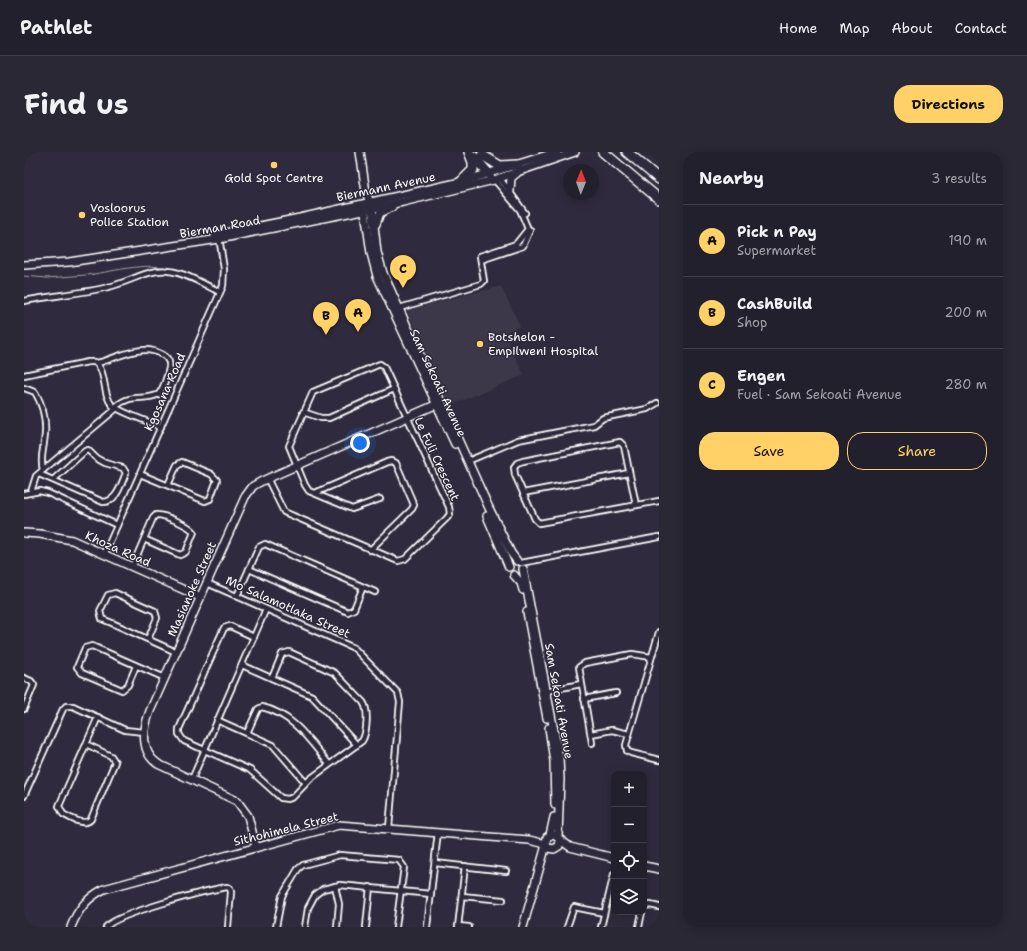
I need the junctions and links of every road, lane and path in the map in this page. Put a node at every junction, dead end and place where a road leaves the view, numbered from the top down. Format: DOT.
graph roads {
  1 [pos="360,152"];
  2 [pos="469,152"];
  3 [pos="557,152"];
  4 [pos="575,152"];
  5 [pos="603,152"];
  6 [pos="627,152"];
  7 [pos="630,152"];
  8 [pos="481,153"];
  9 [pos="518,169"];
  10 [pos="494,176"];
  11 [pos="659,179"];
  12 [pos="461,182"];
  13 [pos="510,191"];
  14 [pos="659,199"];
  15 [pos="403,202"];
  16 [pos="367,205"];
  17 [pos="219,236"];
  18 [pos="375,240"];
  19 [pos="480,258"];
  20 [pos="24,261"];
  21 [pos="24,265"];
  22 [pos="220,292"];
  23 [pos="24,301"];
  24 [pos="396,309"];
  25 [pos="97,363"];
  26 [pos="24,375"];
  27 [pos="24,388"];
  28 [pos="394,389"];
  29 [pos="657,403"];
  30 [pos="439,404"];
  31 [pos="116,407"];
  32 [pos="303,412"];
  33 [pos="407,418"];
  34 [pos="161,427"];
  35 [pos="468,462"];
  36 [pos="296,466"];
  37 [pos="43,470"];
  38 [pos="629,473"];
  39 [pos="39,474"];
  40 [pos="140,474"];
  41 [pos="267,478"];
  42 [pos="53,480"];
  43 [pos="168,485"];
  44 [pos="31,492"];
  45 [pos="315,493"];
  46 [pos="523,493"];
  47 [pos="24,494"];
  48 [pos="380,499"];
  49 [pos="659,501"];
  50 [pos="636,505"];
  51 [pos="117,524"];
  52 [pos="24,533"];
  53 [pos="659,537"];
  54 [pos="144,539"];
  55 [pos="370,550"];
  56 [pos="104,555"];
  57 [pos="521,565"];
  58 [pos="132,567"];
  59 [pos="509,567"];
  60 [pos="249,569"];
  61 [pos="514,575"];
  62 [pos="207,583"];
  63 [pos="363,587"];
  64 [pos="375,592"];
  65 [pos="237,596"];
  66 [pos="200,597"];
  67 [pos="266,609"];
  68 [pos="659,632"];
  69 [pos="254,637"];
  70 [pos="148,639"];
  71 [pos="176,652"];
  72 [pos="651,657"];
  73 [pos="242,665"];
  74 [pos="136,666"];
  75 [pos="24,678"];
  76 [pos="165,678"];
  77 [pos="272,678"];
  78 [pos="581,684"];
  79 [pos="546,691"];
  80 [pos="616,693"];
  81 [pos="584,699"];
  82 [pos="24,709"];
  83 [pos="98,717"];
  84 [pos="218,720"];
  85 [pos="144,732"];
  86 [pos="247,733"];
  87 [pos="591,734"];
  88 [pos="629,734"];
  89 [pos="592,743"];
  90 [pos="86,744"];
  91 [pos="357,745"];
  92 [pos="204,750"];
  93 [pos="659,760"];
  94 [pos="329,764"];
  95 [pos="192,780"];
  96 [pos="306,782"];
  97 [pos="24,796"];
  98 [pos="389,828"];
  99 [pos="438,832"];
  100 [pos="559,838"];
  101 [pos="549,843"];
  102 [pos="256,847"];
  103 [pos="570,848"];
  104 [pos="611,857"];
  105 [pos="435,863"];
  106 [pos="465,866"];
  107 [pos="647,867"];
  108 [pos="659,869"];
  109 [pos="506,871"];
  110 [pos="613,879"];
  111 [pos="335,886"];
  112 [pos="370,887"];
  113 [pos="400,891"];
  114 [pos="431,894"];
  115 [pos="462,896"];
  116 [pos="503,900"];
  117 [pos="647,906"];
  118 [pos="659,907"];
  119 [pos="604,913"];
  120 [pos="641,915"];
  121 [pos="458,926"];
  122 [pos="71,927"];
  123 [pos="106,927"];
  124 [pos="228,927"];
  125 [pos="276,927"];
  126 [pos="305,927"];
  127 [pos="337,927"];
  128 [pos="366,927"];
  129 [pos="396,927"];
  130 [pos="427,927"];
  131 [pos="469,927"];
  132 [pos="523,927"];
  133 [pos="567,927"];
  134 [pos="601,927"];
  135 [pos="639,927"];
  1 -- 16 [label="street"];
  2 -- 10 [label="highway"];
  2 -- 12 [label="highway"];
  3 -- 9 [label="street, Biermann Avenue"];
  4 -- 9 [label="street, Biermann Avenue"];
  5 -- 14 [label="highway"];
  6 -- 11 [label="highway"];
  7 -- 11 [label="highway"];
  8 -- 9 [label="highway"];
  8 -- 10 [label="highway"];
  9 -- 10 [label="street, Biermann Avenue"];
  9 -- 13 [label="street"];
  10 -- 12 [label="street, Biermann Avenue"];
  10 -- 13 [label="street"];
  10 -- 15 [label="street, Biermann Avenue"];
  10 -- 19 [label="street"];
  12 -- 16 [label="street, Biermann Avenue"];
  13 -- 19 [label="street"];
  15 -- 16 [label="street, Biermann Avenue"];
  15 -- 18 [label="street"];
  16 -- 17 [label="street, Biermann Avenue"];
  16 -- 18 [label="street, Sam Sekoati Avenue"];
  16 -- 24 [label="street, Sam Sekoati Avenue"];
  17 -- 20 [label="street, Bierman Road"];
  17 -- 21 [label="street, Bierman Road"];
  17 -- 22 [label="street, Kgosana Road"];
  18 -- 24 [label="street, Sam Sekoati Avenue"];
  19 -- 24 [label="street"];
  22 -- 23 [label="street"];
  22 -- 34 [label="street, Kgosana Road"];
  24 -- 30 [label="street, Sam Sekoati Avenue"];
  25 -- 26 [label="street"];
  25 -- 31 [label="street"];
  25 -- 31 [label="street"];
  27 -- 37 [label="street"];
  28 -- 32 [label="street"];
  28 -- 32 [label="street, Le Fuli Crescent"];
  28 -- 33 [label="street, Le Fuli Crescent"];
  29 -- 35 [label="street"];
  30 -- 33 [label="street, Masianoke Street"];
  30 -- 35 [label="street, Sam Sekoati Avenue"];
  30 -- 59 [label="street, Sam Sekoati Avenue"];
  31 -- 34 [label="street"];
  31 -- 37 [label="street"];
  32 -- 36 [label="street, Le Fuli Crescent"];
  33 -- 36 [label="street, Masianoke Street"];
  33 -- 55 [label="street, Le Fuli Crescent"];
  34 -- 40 [label="street, Kgosana Road"];
  35 -- 57 [label="street, Sam Sekoati Avenue"];
  36 -- 41 [label="street, Masianoke Street"];
  36 -- 45 [label="street, Le Fuli Crescent"];
  37 -- 39 [label="street"];
  38 -- 46 [label="street"];
  38 -- 46 [label="street"];
  38 -- 50 [label="street"];
  39 -- 42 [label="street"];
  39 -- 44 [label="street"];
  40 -- 43 [label="street"];
  40 -- 51 [label="street, Kgosana Road"];
  41 -- 55 [label="street, Le Fuli Crescent"];
  41 -- 62 [label="street, Masianoke Street"];
  42 -- 42 [label="street"];
  43 -- 43 [label="street"];
  44 -- 47 [label="street"];
  44 -- 51 [label="street"];
  45 -- 48 [label="street"];
  45 -- 55 [label="street"];
  46 -- 50 [label="street"];
  49 -- 50 [label="street"];
  51 -- 56 [label="street, Kgosana Road"];
  52 -- 56 [label="street, Khoza Road"];
  53 -- 57 [label="street"];
  54 -- 54 [label="street"];
  54 -- 58 [label="street"];
  56 -- 58 [label="street, Khoza Road"];
  57 -- 59 [label="street"];
  57 -- 61 [label="street"];
  57 -- 79 [label="street, Sam Sekoati Avenue"];
  58 -- 66 [label="street, Khoza Road"];
  59 -- 61 [label="street"];
  60 -- 63 [label="street"];
  60 -- 63 [label="street"];
  60 -- 65 [label="street"];
  61 -- 101 [label="street, Sam Sekoati Avenue"];
  62 -- 65 [label="street, Mo Salamotlaka Street"];
  62 -- 66 [label="street, Masianoke Street"];
  63 -- 64 [label="street"];
  65 -- 67 [label="street, Mo Salamotlaka Street"];
  66 -- 71 [label="street, Masianoke Street"];
  67 -- 69 [label="street"];
  67 -- 98 [label="street, Mo Salamotlaka Street"];
  68 -- 72 [label="street"];
  69 -- 73 [label="street"];
  69 -- 92 [label="street"];
  70 -- 70 [label="street"];
  70 -- 71 [label="street"];
  71 -- 76 [label="street, Masianoke Street"];
  72 -- 78 [label="street"];
  72 -- 88 [label="street"];
  73 -- 77 [label="street"];
  73 -- 84 [label="street"];
  74 -- 74 [label="street"];
  74 -- 76 [label="street"];
  75 -- 82 [label="street"];
  76 -- 85 [label="street, Masianoke Street"];
  77 -- 91 [label="street"];
  77 -- 91 [label="street"];
  78 -- 79 [label="street"];
  78 -- 81 [label="street"];
  79 -- 100 [label="street, Sam Sekoati Avenue"];
  80 -- 81 [label="street"];
  81 -- 87 [label="street"];
  83 -- 85 [label="street"];
  83 -- 90 [label="street"];
  83 -- 97 [label="street"];
  84 -- 86 [label="street"];
  84 -- 92 [label="street"];
  85 -- 95 [label="street, Masianoke Street"];
  86 -- 94 [label="street"];
  86 -- 96 [label="street"];
  87 -- 88 [label="street"];
  87 -- 89 [label="street"];
  88 -- 93 [label="street"];
  90 -- 90 [label="street"];
  91 -- 94 [label="street"];
  92 -- 95 [label="street"];
  92 -- 96 [label="street"];
  94 -- 96 [label="street"];
  95 -- 102 [label="street, Masianoke Street"];
  98 -- 99 [label="street, Sithohimela Street"];
  98 -- 102 [label="street, Sithohimela Street"];
  99 -- 101 [label="street, Sithohimela Street"];
  99 -- 105 [label="street"];
  100 -- 101 [label="street, Sam Sekoati Avenue"];
  100 -- 101 [label="street"];
  100 -- 103 [label="street, Sithohimela Street"];
  101 -- 103 [label="street, Sithohimela Street"];
  101 -- 132 [label="street"];
  102 -- 122 [label="street, Sithohimela Street"];
  103 -- 104 [label="street, Sithohimela Street"];
  105 -- 106 [label="street"];
  105 -- 114 [label="street"];
  106 -- 109 [label="street"];
  106 -- 115 [label="street"];
  107 -- 108 [label="street"];
  110 -- 119 [label="street"];
  111 -- 112 [label="street"];
  111 -- 126 [label="street"];
  111 -- 127 [label="street"];
  112 -- 113 [label="street"];
  112 -- 128 [label="street"];
  113 -- 114 [label="street"];
  113 -- 125 [label="street"];
  113 -- 129 [label="street"];
  114 -- 130 [label="street"];
  115 -- 116 [label="street"];
  115 -- 121 [label="street"];
  117 -- 118 [label="street"];
  119 -- 133 [label="street"];
  119 -- 134 [label="street"];
  120 -- 135 [label="street"];
  121 -- 131 [label="street"];
  123 -- 124 [label="street"];
}
